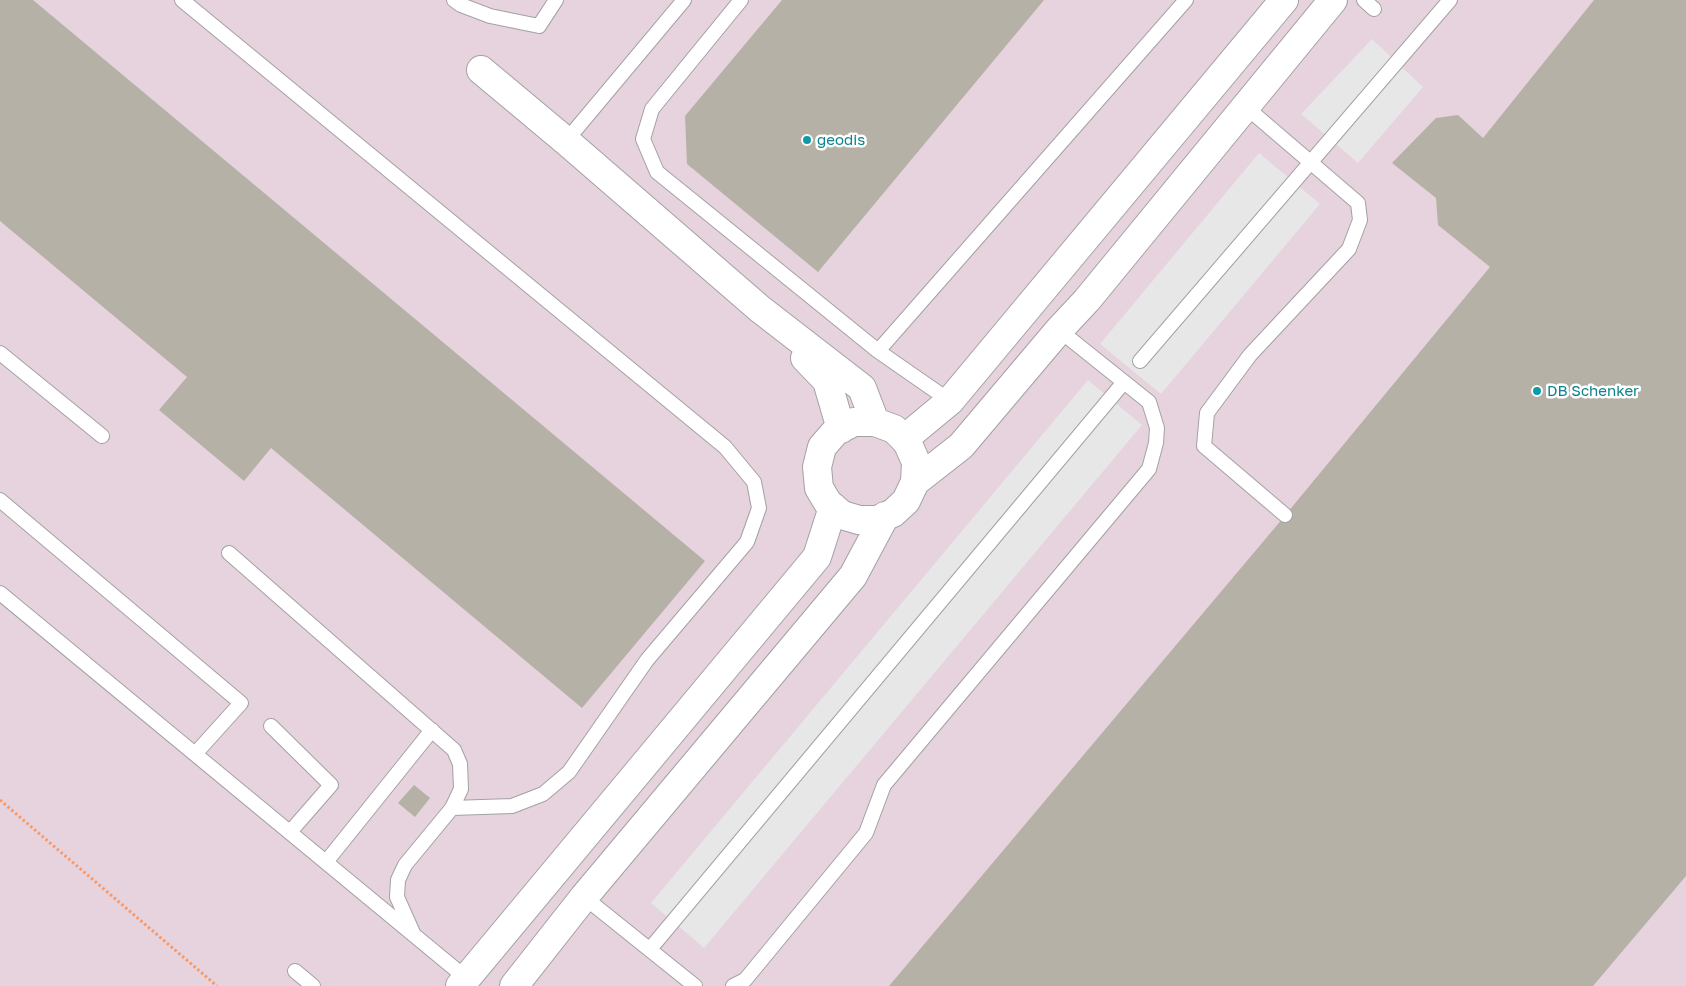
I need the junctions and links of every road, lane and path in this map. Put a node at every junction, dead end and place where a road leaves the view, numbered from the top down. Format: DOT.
graph roads {
  1 [pos="182,0"];
  2 [pos="454,0"];
  3 [pos="556,0"];
  4 [pos="684,0"];
  5 [pos="741,0"];
  6 [pos="1186,0"];
  7 [pos="1284,0"];
  8 [pos="1333,0"];
  9 [pos="1364,0"];
  10 [pos="1450,0"];
  11 [pos="1374,9"];
  12 [pos="481,70"];
  13 [pos="1246,107"];
  14 [pos="566,140"];
  15 [pos="1311,162"];
  16 [pos="760,309"];
  17 [pos="1059,330"];
  18 [pos="878,351"];
  19 [pos="0,353"];
  20 [pos="1140,361"];
  21 [pos="1124,382"];
  22 [pos="950,401"];
  23 [pos="875,422"];
  24 [pos="841,429"];
  25 [pos="102,436"];
  26 [pos="904,439"];
  27 [pos="915,482"];
  28 [pos="0,500"];
  29 [pos="833,507"];
  30 [pos="1285,515"];
  31 [pos="885,516"];
  32 [pos="229,553"];
  33 [pos="0,593"];
  34 [pos="271,726"];
  35 [pos="432,730"];
  36 [pos="195,754"];
  37 [pos="0,800"];
  38 [pos="452,808"];
  39 [pos="290,832"];
  40 [pos="326,862"];
  41 [pos="584,897"];
  42 [pos="414,935"];
  43 [pos="650,949"];
  44 [pos="295,971"];
  45 [pos="463,982"];
  46 [pos="217,986"];
  47 [pos="313,986"];
  48 [pos="514,986"];
  49 [pos="695,986"];
  50 [pos="733,986"];
  1 -- 38 [label="lane"];
  2 -- 3 [label="lane"];
  4 -- 14 [label="lane"];
  5 -- 18 [label="lane"];
  6 -- 18 [label="lane"];
  7 -- 22 [label="street"];
  8 -- 13 [label="street"];
  9 -- 11 [label="lane"];
  10 -- 15 [label="lane"];
  12 -- 14 [label="street"];
  13 -- 15 [label="lane"];
  13 -- 17 [label="street"];
  14 -- 16 [label="street"];
  15 -- 20 [label="lane"];
  15 -- 30 [label="lane"];
  16 -- 23 [label="street"];
  16 -- 24 [label="street"];
  17 -- 21 [label="lane"];
  17 -- 27 [label="street"];
  18 -- 22 [label="lane"];
  19 -- 25 [label="lane"];
  21 -- 43 [label="lane"];
  21 -- 50 [label="lane"];
  22 -- 26 [label="street"];
  23 -- 24 [label="street"];
  23 -- 26 [label="street"];
  24 -- 29 [label="street"];
  26 -- 27 [label="street"];
  27 -- 31 [label="street"];
  28 -- 36 [label="lane"];
  29 -- 31 [label="street"];
  29 -- 45 [label="street"];
  31 -- 41 [label="street"];
  32 -- 35 [label="lane"];
  33 -- 36 [label="lane"];
  34 -- 39 [label="lane"];
  35 -- 38 [label="lane"];
  35 -- 40 [label="lane"];
  36 -- 39 [label="lane"];
  37 -- 46 [label="path"];
  38 -- 42 [label="lane"];
  39 -- 40 [label="lane"];
  40 -- 42 [label="lane"];
  41 -- 43 [label="lane"];
  41 -- 48 [label="street"];
  42 -- 45 [label="lane"];
  43 -- 49 [label="lane"];
  44 -- 47 [label="lane"];
}
